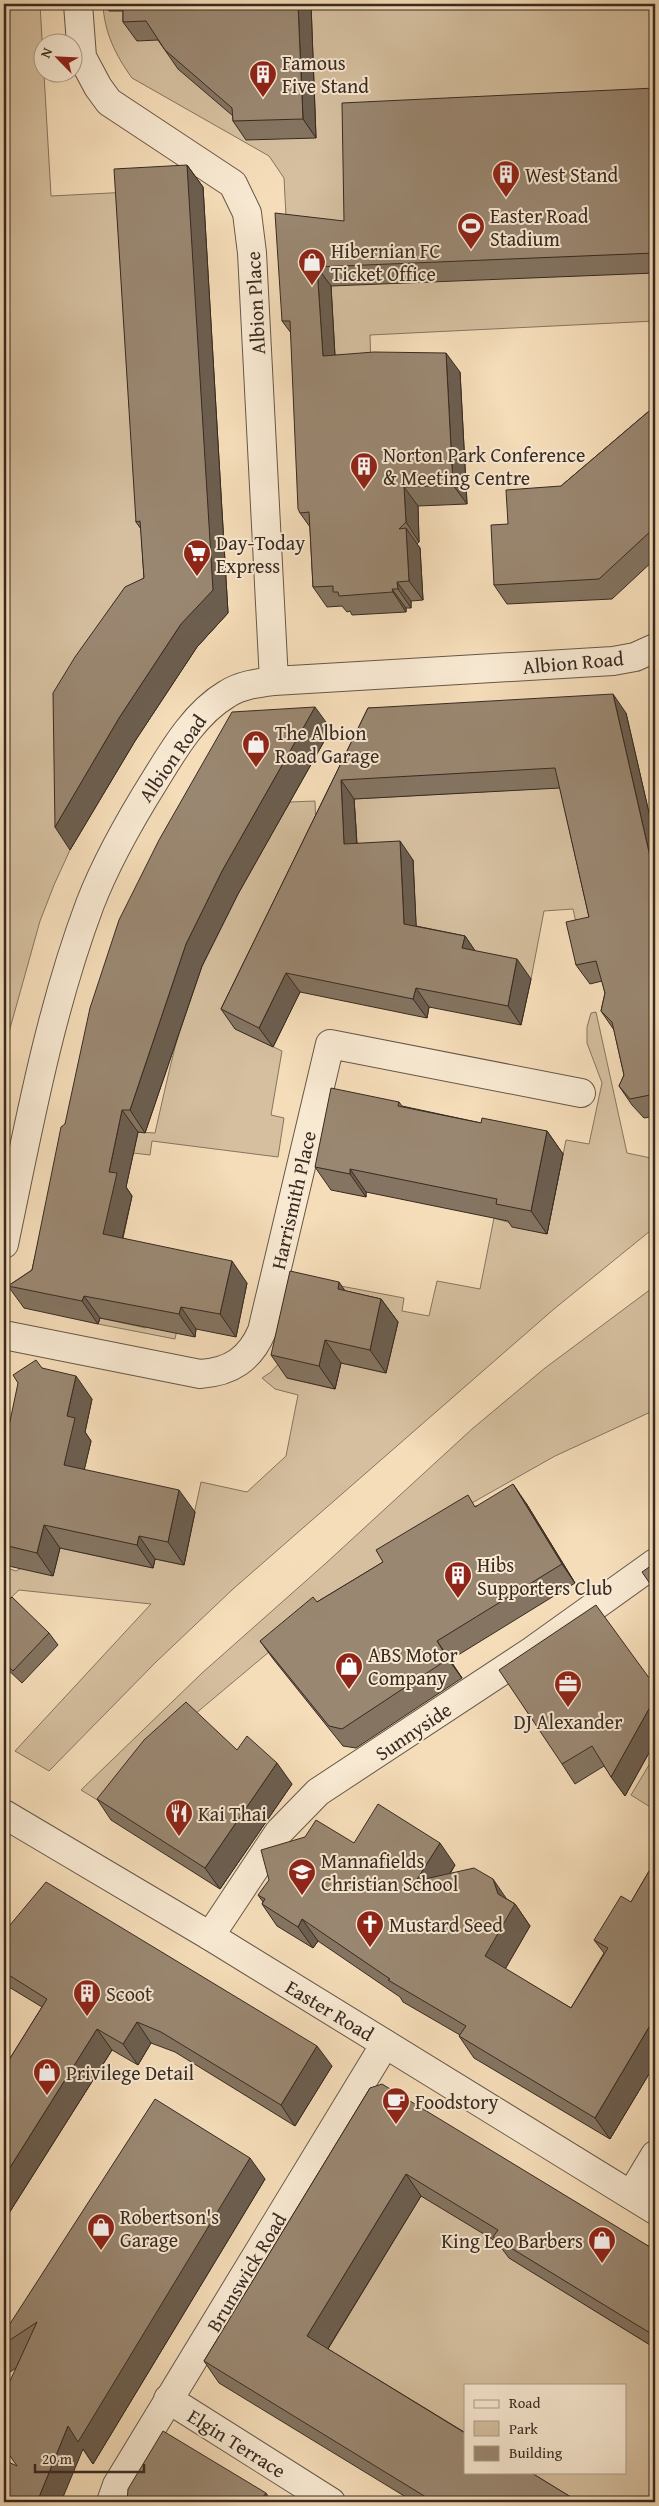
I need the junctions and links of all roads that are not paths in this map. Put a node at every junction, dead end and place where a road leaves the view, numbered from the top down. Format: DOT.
graph roads {
  1 [pos="78,4"];
  2 [pos="655,648"];
  3 [pos="274,681"];
  4 [pos="581,1093"];
  5 [pos="4,1244"];
  6 [pos="4,1335"];
  7 [pos="655,1563"];
  8 [pos="4,1814"];
  9 [pos="210,1936"];
  10 [pos="386,2044"];
  11 [pos="655,2155"];
  12 [pos="631,2195"];
  13 [pos="655,2210"];
  14 [pos="168,2399"];
  15 [pos="111,2502"];
  16 [pos="331,2502"];
  1 -- 3 [label="street, Albion Place"];
  2 -- 3 [label="street, Albion Road"];
  3 -- 5 [label="street, Albion Road"];
  4 -- 6 [label="street, Harrismith Place"];
  7 -- 9 [label="street, Sunnyside"];
  8 -- 9 [label="street, Easter Road"];
  9 -- 10 [label="street, Easter Road"];
  10 -- 12 [label="street, Easter Road"];
  10 -- 14 [label="street, Brunswick Road"];
  11 -- 12 [label="street"];
  12 -- 13 [label="street, Easter Road"];
  14 -- 15 [label="street, Brunswick Road"];
  14 -- 16 [label="street, Elgin Terrace"];
}
